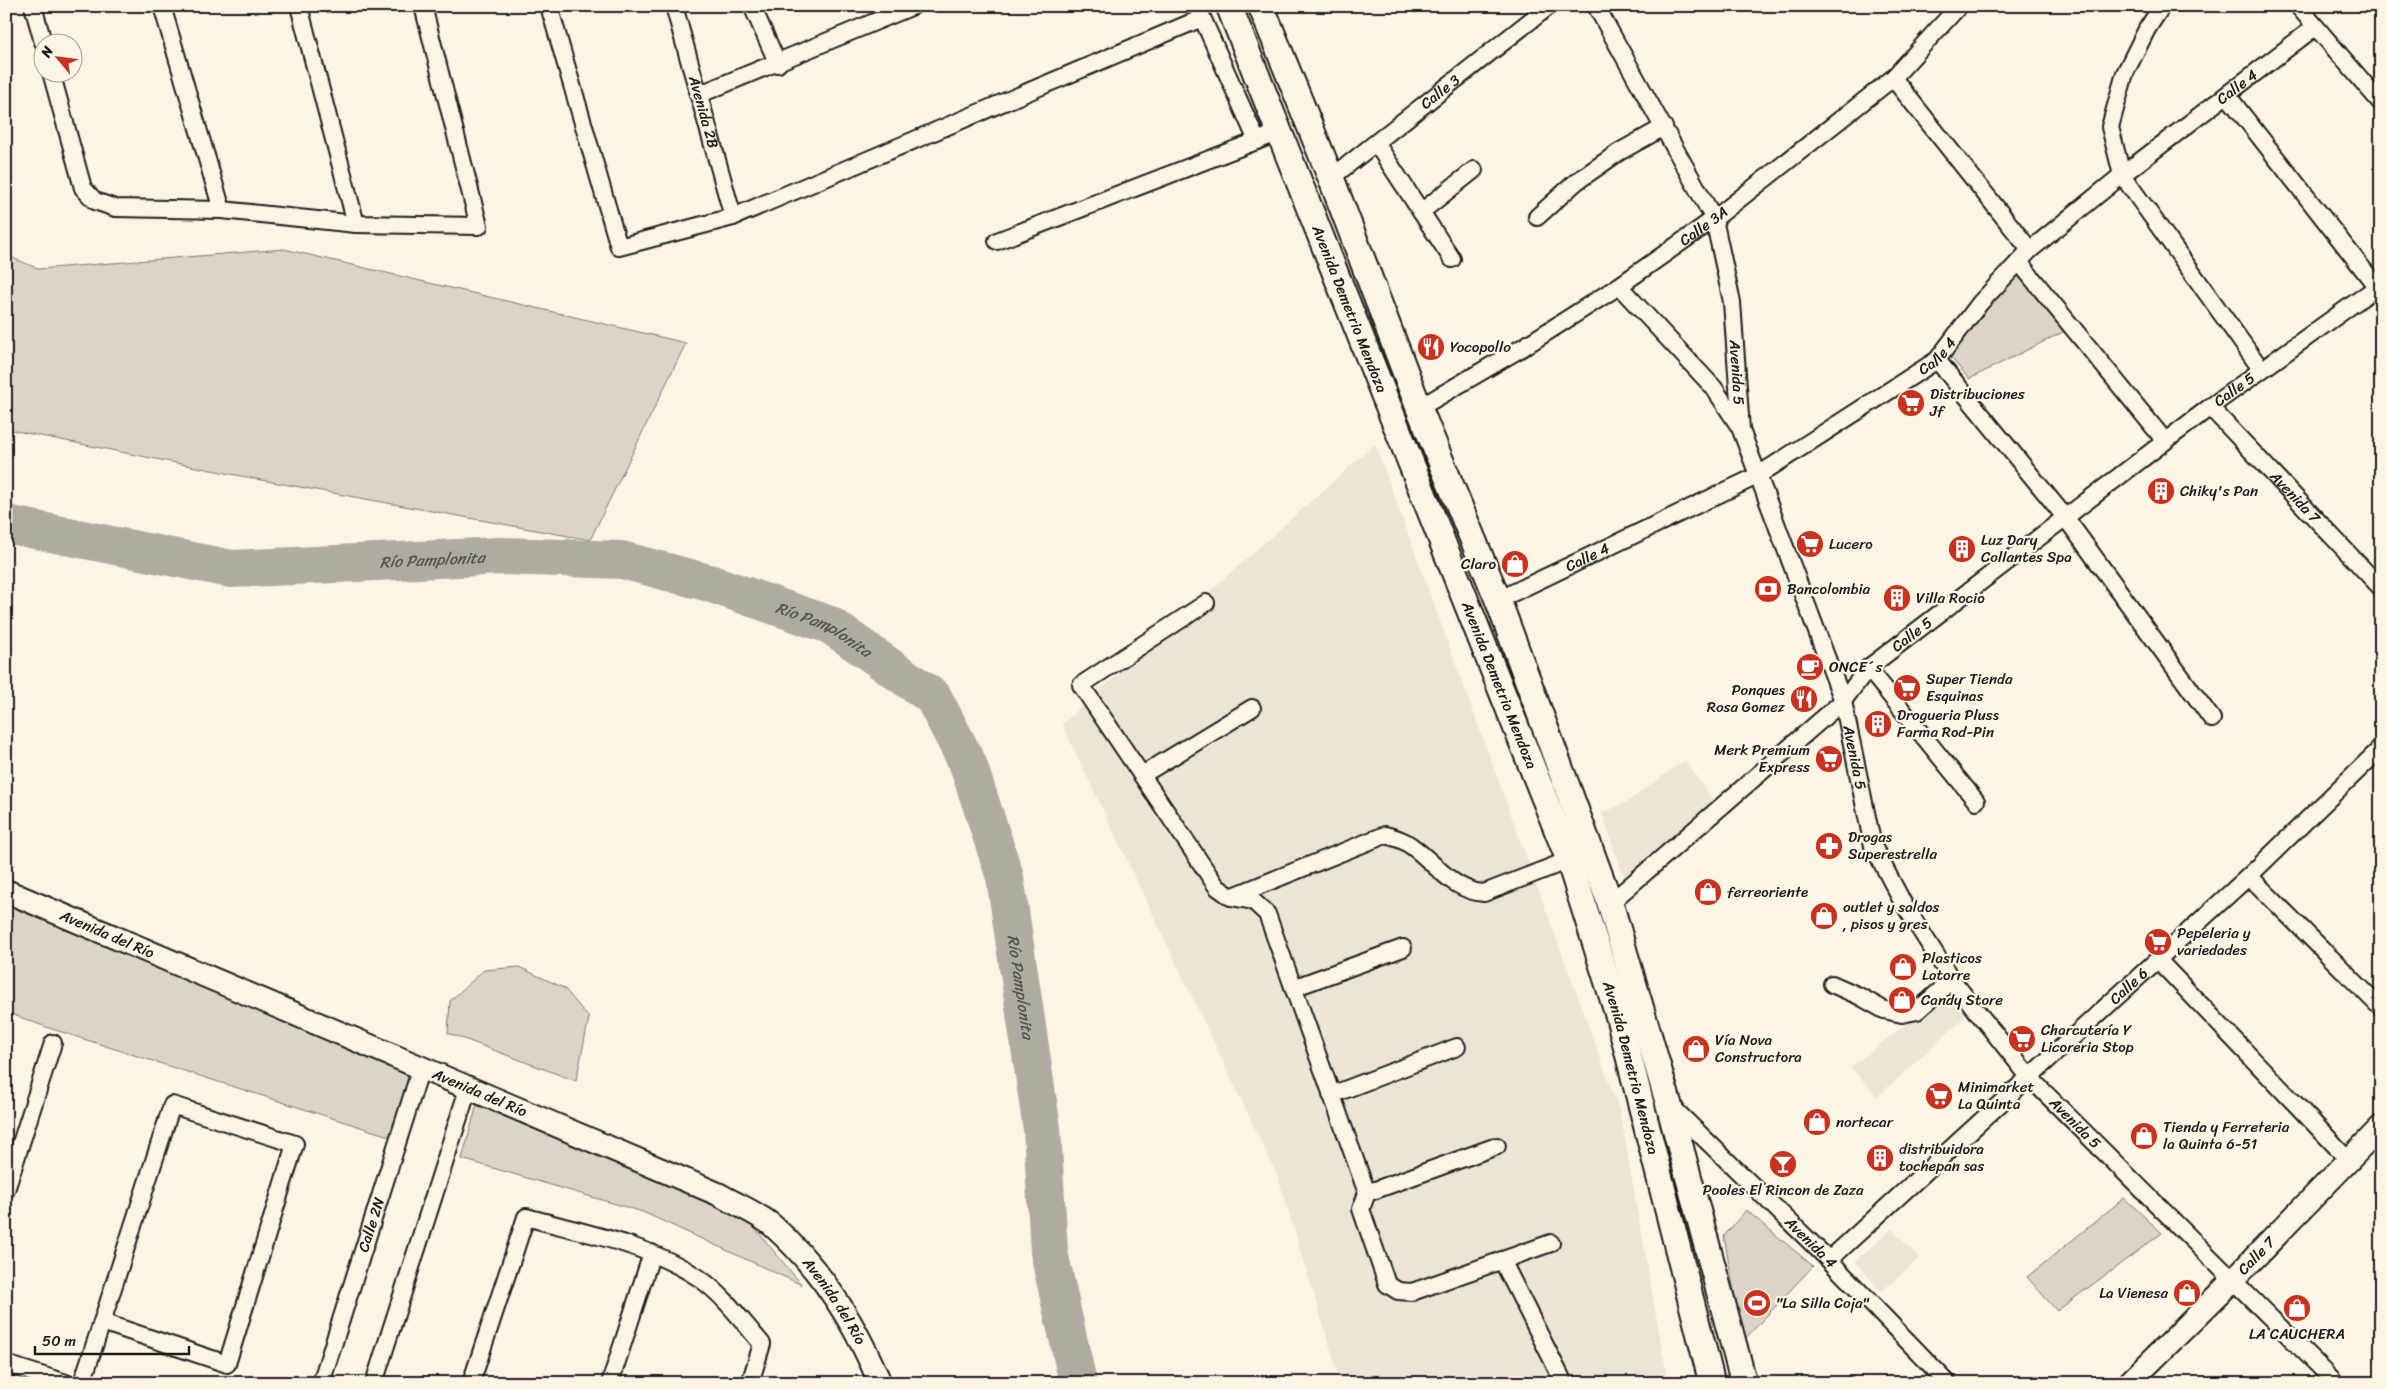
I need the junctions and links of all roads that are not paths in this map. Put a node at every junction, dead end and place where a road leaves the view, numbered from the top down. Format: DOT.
graph roads {
  1 [pos="33,6"];
  2 [pos="162,6"];
  3 [pos="299,6"];
  4 [pos="423,6"];
  5 [pos="549,6"];
  6 [pos="674,6"];
  7 [pos="752,6"];
  8 [pos="913,6"];
  9 [pos="1229,6"];
  10 [pos="1261,6"];
  11 [pos="1549,6"];
  12 [pos="1596,6"];
  13 [pos="1958,6"];
  14 [pos="2162,6"];
  15 [pos="2298,6"];
  16 [pos="1200,12"];
  17 [pos="2314,27"];
  18 [pos="40,32"];
  19 [pos="778,64"];
  20 [pos="1893,78"];
  21 [pos="54,82"];
  22 [pos="698,95"];
  23 [pos="2227,95"];
  24 [pos="2381,103"];
  25 [pos="1664,127"];
  26 [pos="1280,132"];
  27 [pos="1257,141"];
  28 [pos="1376,143"];
  29 [pos="1474,170"];
  30 [pos="2122,175"];
  31 [pos="1331,178"];
  32 [pos="222,210"];
  33 [pos="1421,212"];
  34 [pos="733,217"];
  35 [pos="1537,217"];
  36 [pos="1714,219"];
  37 [pos="356,224"];
  38 [pos="997,241"];
  39 [pos="2024,256"];
  40 [pos="1452,260"];
  41 [pos="2379,285"];
  42 [pos="1620,286"];
  43 [pos="1938,360"];
  44 [pos="2261,369"];
  45 [pos="2210,407"];
  46 [pos="1419,408"];
  47 [pos="1741,430"];
  48 [pos="2165,441"];
  49 [pos="1757,476"];
  50 [pos="2064,517"];
  51 [pos="2381,588"];
  52 [pos="1498,600"];
  53 [pos="1206,603"];
  54 [pos="1868,668"];
  55 [pos="1843,701"];
  56 [pos="1252,708"];
  57 [pos="2212,719"];
  58 [pos="2381,748"];
  59 [pos="1142,775"];
  60 [pos="1976,801"];
  61 [pos="1569,860"];
  62 [pos="2249,876"];
  63 [pos="6,890"];
  64 [pos="1231,897"];
  65 [pos="1610,903"];
  66 [pos="1403,948"];
  67 [pos="2158,960"];
  68 [pos="1952,980"];
  69 [pos="1832,984"];
  70 [pos="1293,988"];
  71 [pos="2381,1008"];
  72 [pos="53,1043"];
  73 [pos="1457,1047"];
  74 [pos="422,1068"];
  75 [pos="2030,1078"];
  76 [pos="468,1089"];
  77 [pos="1331,1095"];
  78 [pos="1669,1105"];
  79 [pos="2381,1127"];
  80 [pos="1497,1146"];
  81 [pos="2349,1160"];
  82 [pos="6,1190"];
  83 [pos="1367,1193"];
  84 [pos="1551,1243"];
  85 [pos="652,1253"];
  86 [pos="1502,1260"];
  87 [pos="1829,1260"];
  88 [pos="2233,1280"];
  89 [pos="102,1322"];
  90 [pos="6,1364"];
  91 [pos="66,1383"];
  92 [pos="82,1383"];
  93 [pos="321,1383"];
  94 [pos="374,1383"];
  95 [pos="472,1383"];
  96 [pos="610,1383"];
  97 [pos="750,1383"];
  98 [pos="880,1383"];
  99 [pos="1564,1383"];
  100 [pos="1712,1383"];
  101 [pos="1744,1383"];
  102 [pos="1948,1383"];
  103 [pos="2129,1383"];
  104 [pos="2336,1383"];
  1 -- 18 [label="street"];
  2 -- 32 [label="street"];
  3 -- 37 [label="street"];
  4 -- 37 [label="street"];
  5 -- 34 [label="street"];
  6 -- 22 [label="street, Avenida 2B"];
  7 -- 19 [label="street"];
  8 -- 19 [label="street"];
  9 -- 26 [label="main road, Avenida Demetrio Mendoza"];
  10 -- 31 [label="main road, Avenida Demetrio Mendoza"];
  11 -- 28 [label="street, Calle 3"];
  12 -- 25 [label="street, Avenida 5"];
  13 -- 20 [label="street, Calle 3A"];
  14 -- 30 [label="street"];
  15 -- 17 [label="street"];
  16 -- 27 [label="street"];
  16 -- 34 [label="street"];
  17 -- 23 [label="street, Calle 4"];
  17 -- 24 [label="street"];
  19 -- 22 [label="street"];
  20 -- 36 [label="street, Calle 3A"];
  20 -- 39 [label="street"];
  21 -- 32 [label="street"];
  22 -- 34 [label="street, Avenida 2B"];
  23 -- 30 [label="street, Calle 4"];
  23 -- 41 [label="street"];
  25 -- 35 [label="street"];
  25 -- 36 [label="street, Avenida 5"];
  26 -- 27 [label="street"];
  26 -- 61 [label="main road, Avenida Demetrio Mendoza"];
  27 -- 38 [label="street"];
  28 -- 31 [label="street, Calle 3"];
  28 -- 33 [label="street"];
  29 -- 33 [label="street"];
  30 -- 39 [label="street, Calle 4"];
  30 -- 44 [label="street"];
  31 -- 46 [label="main road, Avenida Demetrio Mendoza"];
  32 -- 37 [label="street"];
  33 -- 40 [label="street"];
  36 -- 42 [label="street, Calle 3A"];
  36 -- 47 [label="street, Avenida 5"];
  39 -- 43 [label="street, Calle 4"];
  39 -- 48 [label="street"];
  41 -- 44 [label="street, Calle 5"];
  42 -- 46 [label="street, Calle 3A"];
  42 -- 47 [label="street"];
  43 -- 49 [label="street, Calle 4"];
  43 -- 50 [label="street"];
  44 -- 45 [label="street, Calle 5"];
  45 -- 48 [label="street, Calle 5"];
  45 -- 51 [label="street, Avenida 7"];
  46 -- 52 [label="main road, Avenida Demetrio Mendoza"];
  47 -- 49 [label="street, Avenida 5"];
  48 -- 50 [label="street, Calle 5"];
  49 -- 52 [label="street, Calle 4"];
  49 -- 55 [label="street, Avenida 5"];
  50 -- 54 [label="street, Calle 5"];
  50 -- 57 [label="street"];
  52 -- 65 [label="main road, Avenida Demetrio Mendoza"];
  53 -- 59 [label="street"];
  54 -- 55 [label="street, Calle 5"];
  54 -- 60 [label="street"];
  55 -- 65 [label="street, Calle 5"];
  55 -- 68 [label="street, Avenida 5"];
  56 -- 59 [label="street"];
  58 -- 62 [label="street, Calle 6"];
  59 -- 64 [label="street"];
  61 -- 64 [label="street"];
  61 -- 100 [label="main road, Avenida Demetrio Mendoza"];
  62 -- 67 [label="street, Calle 6"];
  62 -- 71 [label="street"];
  63 -- 74 [label="main road, Avenida del Río"];
  64 -- 70 [label="street"];
  65 -- 78 [label="main road, Avenida Demetrio Mendoza"];
  66 -- 70 [label="street"];
  67 -- 75 [label="street, Calle 6"];
  67 -- 81 [label="street"];
  68 -- 69 [label="street"];
  68 -- 75 [label="street, Avenida 5"];
  70 -- 77 [label="street"];
  72 -- 82 [label="street"];
  73 -- 77 [label="street"];
  74 -- 76 [label="main road, Avenida del Río"];
  74 -- 93 [label="street, Calle 2N"];
  75 -- 87 [label="street, Calle 6"];
  75 -- 88 [label="street, Avenida 5"];
  76 -- 94 [label="street"];
  76 -- 98 [label="main road, Avenida del Río"];
  77 -- 83 [label="street"];
  78 -- 87 [label="street, Avenida 4"];
  78 -- 101 [label="main road, Avenida Demetrio Mendoza"];
  79 -- 81 [label="main road, Calle 7"];
  80 -- 83 [label="street"];
  81 -- 88 [label="main road, Calle 7"];
  83 -- 86 [label="street"];
  84 -- 86 [label="street"];
  85 -- 95 [label="street"];
  85 -- 96 [label="street"];
  85 -- 97 [label="street"];
  86 -- 99 [label="street"];
  87 -- 102 [label="street, Avenida 4"];
  88 -- 103 [label="main road, Calle 7"];
  88 -- 104 [label="street, Avenida 5"];
  89 -- 89 [label="street"];
  89 -- 92 [label="street"];
  90 -- 91 [label="street"];
}
